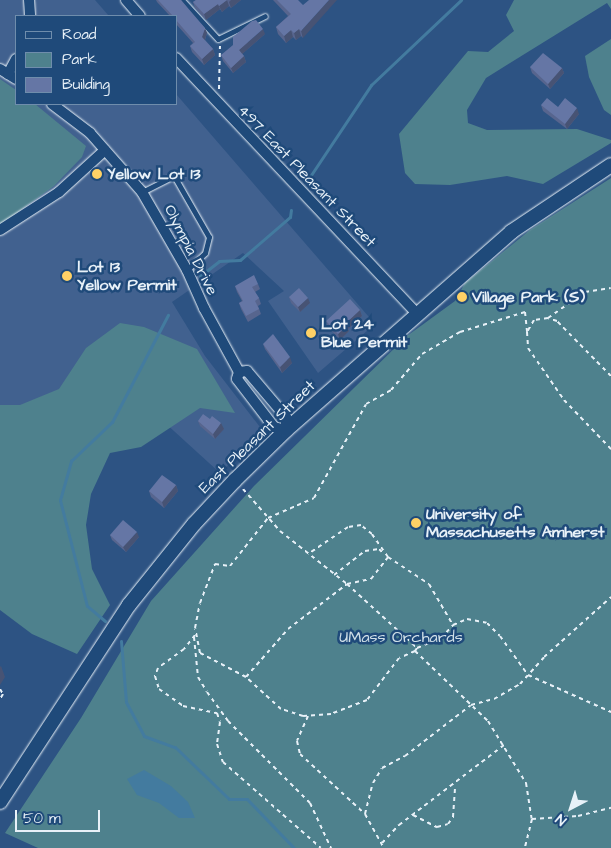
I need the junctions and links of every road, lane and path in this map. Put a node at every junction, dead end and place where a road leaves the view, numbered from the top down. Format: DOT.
graph roads {
  1 [pos="28,0"];
  2 [pos="182,0"];
  3 [pos="130,2"];
  4 [pos="30,15"];
  5 [pos="139,15"];
  6 [pos="265,16"];
  7 [pos="220,38"];
  8 [pos="178,60"];
  9 [pos="15,61"];
  10 [pos="8,74"];
  11 [pos="219,89"];
  12 [pos="53,105"];
  13 [pos="105,150"];
  14 [pos="611,165"];
  15 [pos="142,192"];
  16 [pos="0,230"];
  17 [pos="187,270"];
  18 [pos="611,288"];
  19 [pos="417,314"];
  20 [pos="548,318"];
  21 [pos="527,332"];
  22 [pos="239,372"];
  23 [pos="611,376"];
  24 [pos="286,430"];
  25 [pos="611,449"];
  26 [pos="235,480"];
  27 [pos="268,518"];
  28 [pos="308,554"];
  29 [pos="388,557"];
  30 [pos="334,575"];
  31 [pos="347,584"];
  32 [pos="611,597"];
  33 [pos="453,625"];
  34 [pos="194,635"];
  35 [pos="417,648"];
  36 [pos="415,651"];
  37 [pos="528,675"];
  38 [pos="246,677"];
  39 [pos="0,686"];
  40 [pos="0,699"];
  41 [pos="471,705"];
  42 [pos="611,712"];
  43 [pos="308,716"];
  44 [pos="504,745"];
  45 [pos="455,786"];
  46 [pos="0,802"];
  47 [pos="611,808"];
  48 [pos="365,814"];
  49 [pos="413,815"];
  50 [pos="532,819"];
  51 [pos="381,843"];
  52 [pos="321,848"];
  53 [pos="332,848"];
  54 [pos="384,848"];
  55 [pos="525,848"];
  1 -- 4 [label="street"];
  2 -- 7 [label="lane"];
  3 -- 5 [label="street"];
  6 -- 7 [label="lane"];
  7 -- 11 [label="path"];
  8 -- 19 [label="street, 497 East Pleasant Street"];
  9 -- 10 [label="street"];
  12 -- 13 [label="street, Olympia Drive"];
  13 -- 15 [label="street, Olympia Drive"];
  13 -- 16 [label="street"];
  14 -- 19 [label="main road, East Pleasant Street"];
  15 -- 17 [label="street, Olympia Drive"];
  15 -- 17 [label="lane"];
  17 -- 22 [label="street, Olympia Drive"];
  18 -- 20 [label="path"];
  19 -- 24 [label="main road, East Pleasant Street"];
  20 -- 21 [label="path"];
  20 -- 23 [label="path"];
  21 -- 25 [label="path"];
  21 -- 27 [label="path"];
  22 -- 24 [label="street, Olympia Drive"];
  22 -- 24 [label="street, Olympia Drive"];
  24 -- 26 [label="main road, East Pleasant Street"];
  26 -- 27 [label="path"];
  26 -- 46 [label="main road, East Pleasant Street"];
  27 -- 28 [label="path"];
  27 -- 34 [label="path"];
  28 -- 29 [label="path"];
  28 -- 30 [label="path"];
  29 -- 30 [label="path"];
  29 -- 31 [label="path"];
  29 -- 33 [label="path"];
  30 -- 31 [label="path"];
  31 -- 35 [label="path"];
  31 -- 38 [label="path"];
  32 -- 37 [label="path"];
  33 -- 35 [label="path"];
  33 -- 37 [label="path"];
  34 -- 38 [label="path"];
  34 -- 52 [label="path"];
  34 -- 53 [label="path"];
  35 -- 36 [label="path"];
  36 -- 41 [label="path"];
  36 -- 43 [label="path"];
  37 -- 41 [label="path"];
  37 -- 42 [label="path"];
  38 -- 43 [label="path"];
  39 -- 40 [label="path"];
  41 -- 44 [label="path"];
  41 -- 48 [label="path"];
  43 -- 48 [label="path"];
  44 -- 45 [label="path"];
  44 -- 50 [label="path"];
  45 -- 49 [label="path"];
  45 -- 49 [label="path"];
  47 -- 50 [label="path"];
  48 -- 51 [label="path"];
  49 -- 51 [label="path"];
  50 -- 55 [label="path"];
  51 -- 54 [label="path"];
}
